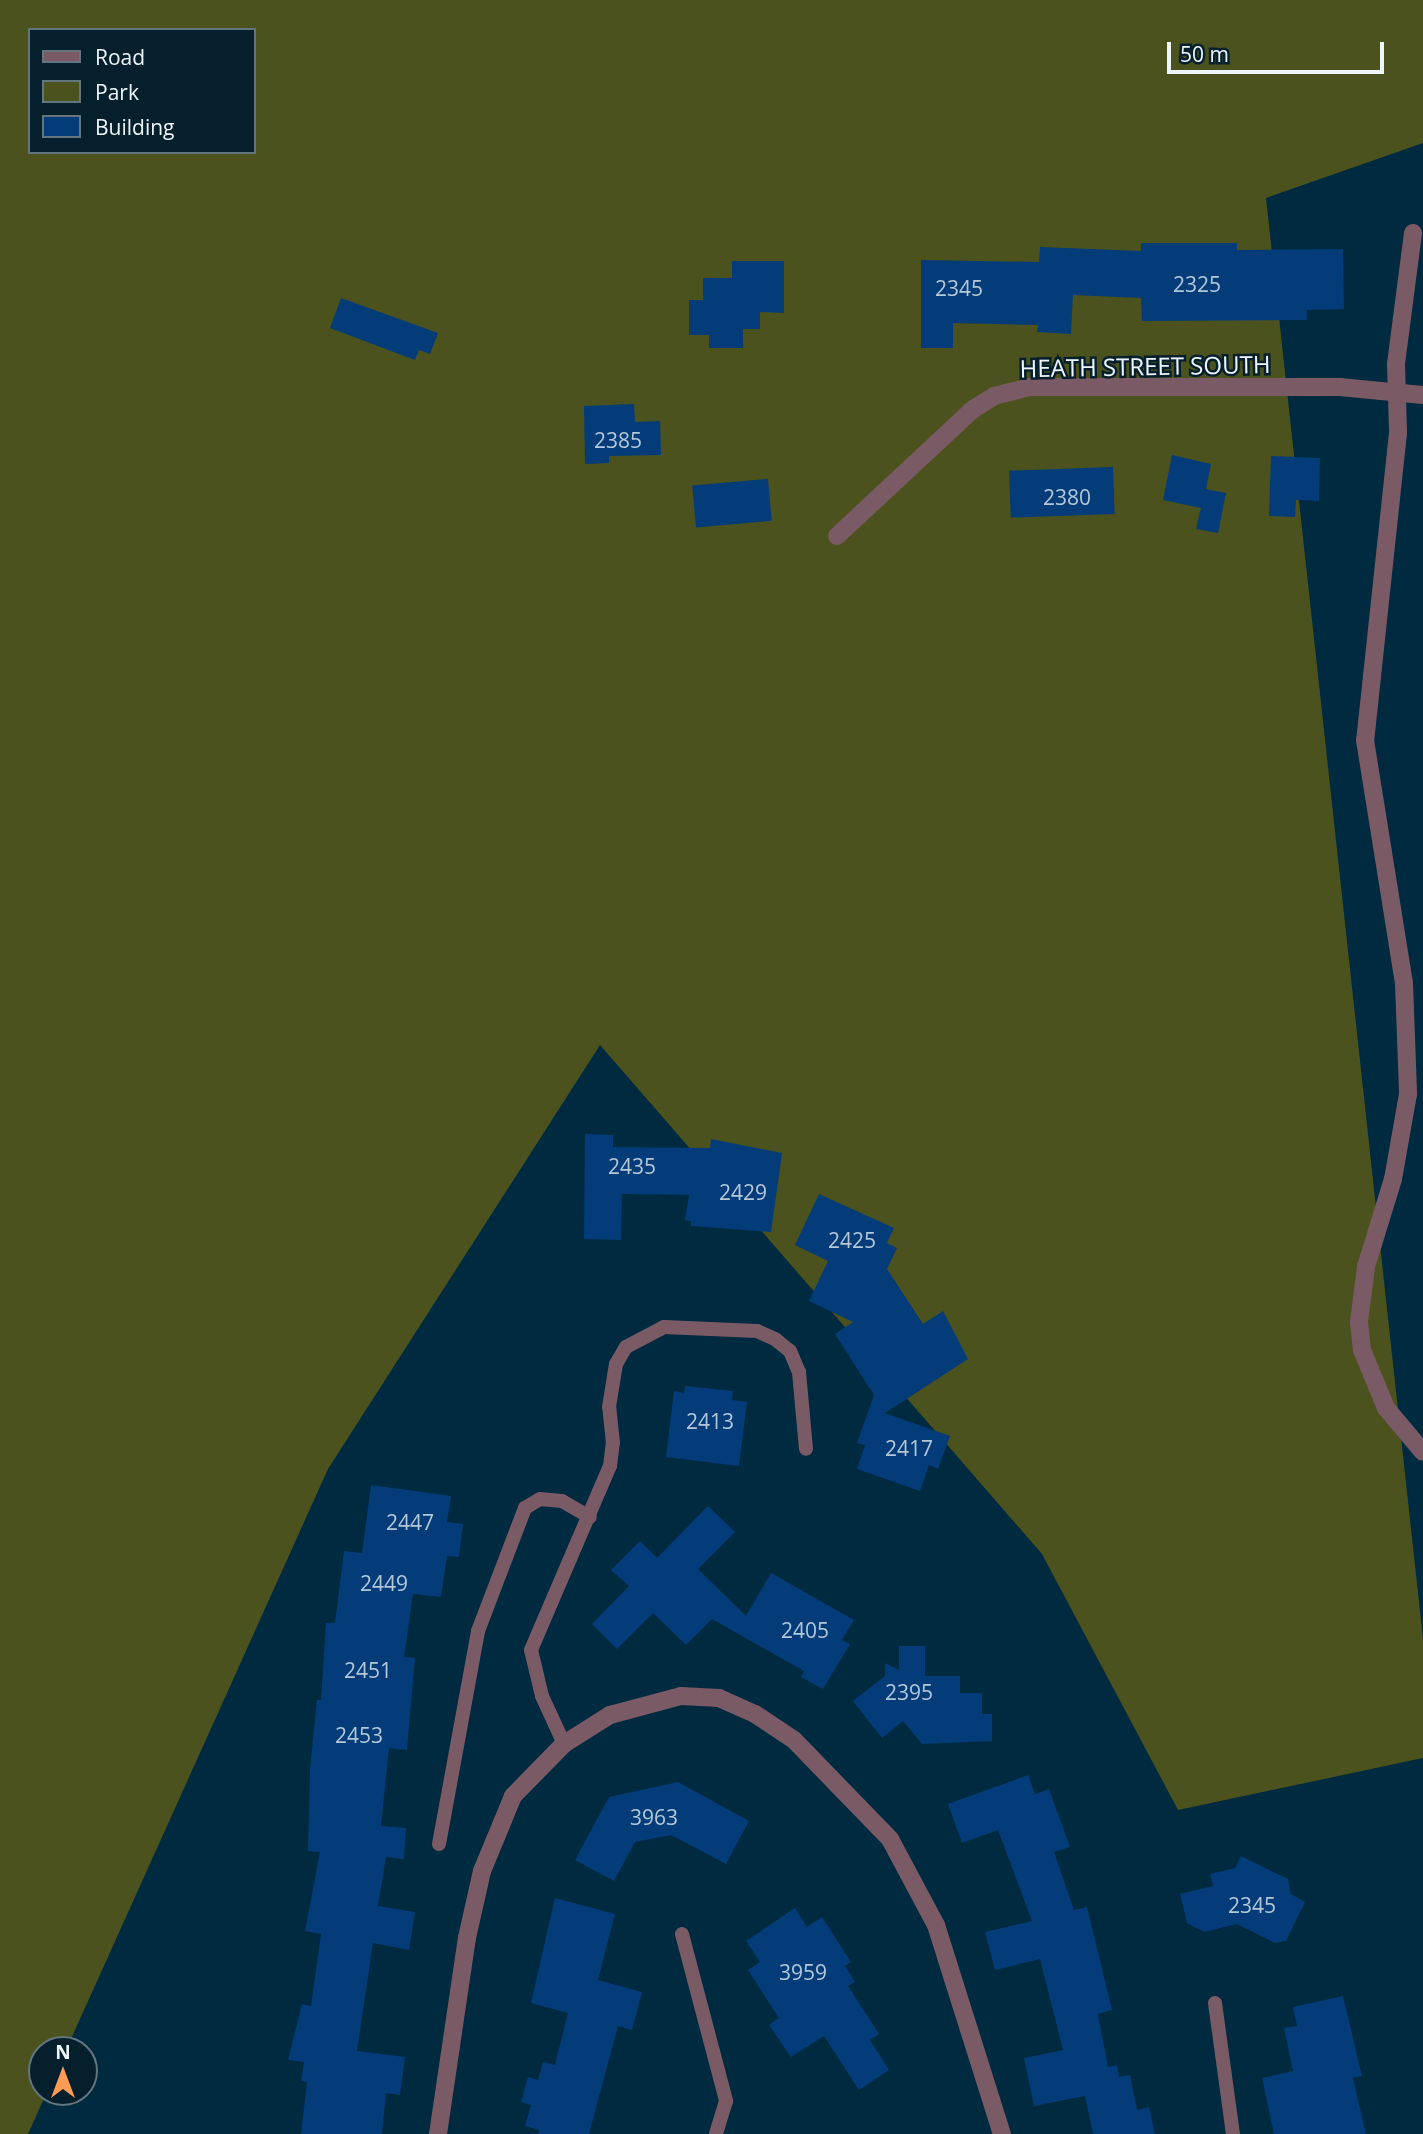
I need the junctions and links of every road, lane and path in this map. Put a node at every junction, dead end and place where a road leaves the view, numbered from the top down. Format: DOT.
graph roads {
  1 [pos="1413,233"];
  2 [pos="1399,392"];
  3 [pos="1423,395"];
  4 [pos="837,537"];
  5 [pos="806,1449"];
  6 [pos="1423,1452"];
  7 [pos="590,1517"];
  8 [pos="564,1744"];
  9 [pos="439,1844"];
  10 [pos="682,1934"];
  11 [pos="1214,2003"];
  12 [pos="438,2134"];
  13 [pos="716,2134"];
  14 [pos="1002,2134"];
  15 [pos="1233,2134"];
  1 -- 2 [label="street"];
  2 -- 3 [label="street, HEATH STREET SOUTH"];
  2 -- 4 [label="street, HEATH STREET SOUTH"];
  2 -- 6 [label="street"];
  5 -- 7 [label="lane"];
  7 -- 8 [label="lane"];
  7 -- 9 [label="lane"];
  8 -- 12 [label="street"];
  8 -- 14 [label="street"];
  10 -- 13 [label="lane"];
  11 -- 15 [label="lane"];
}
